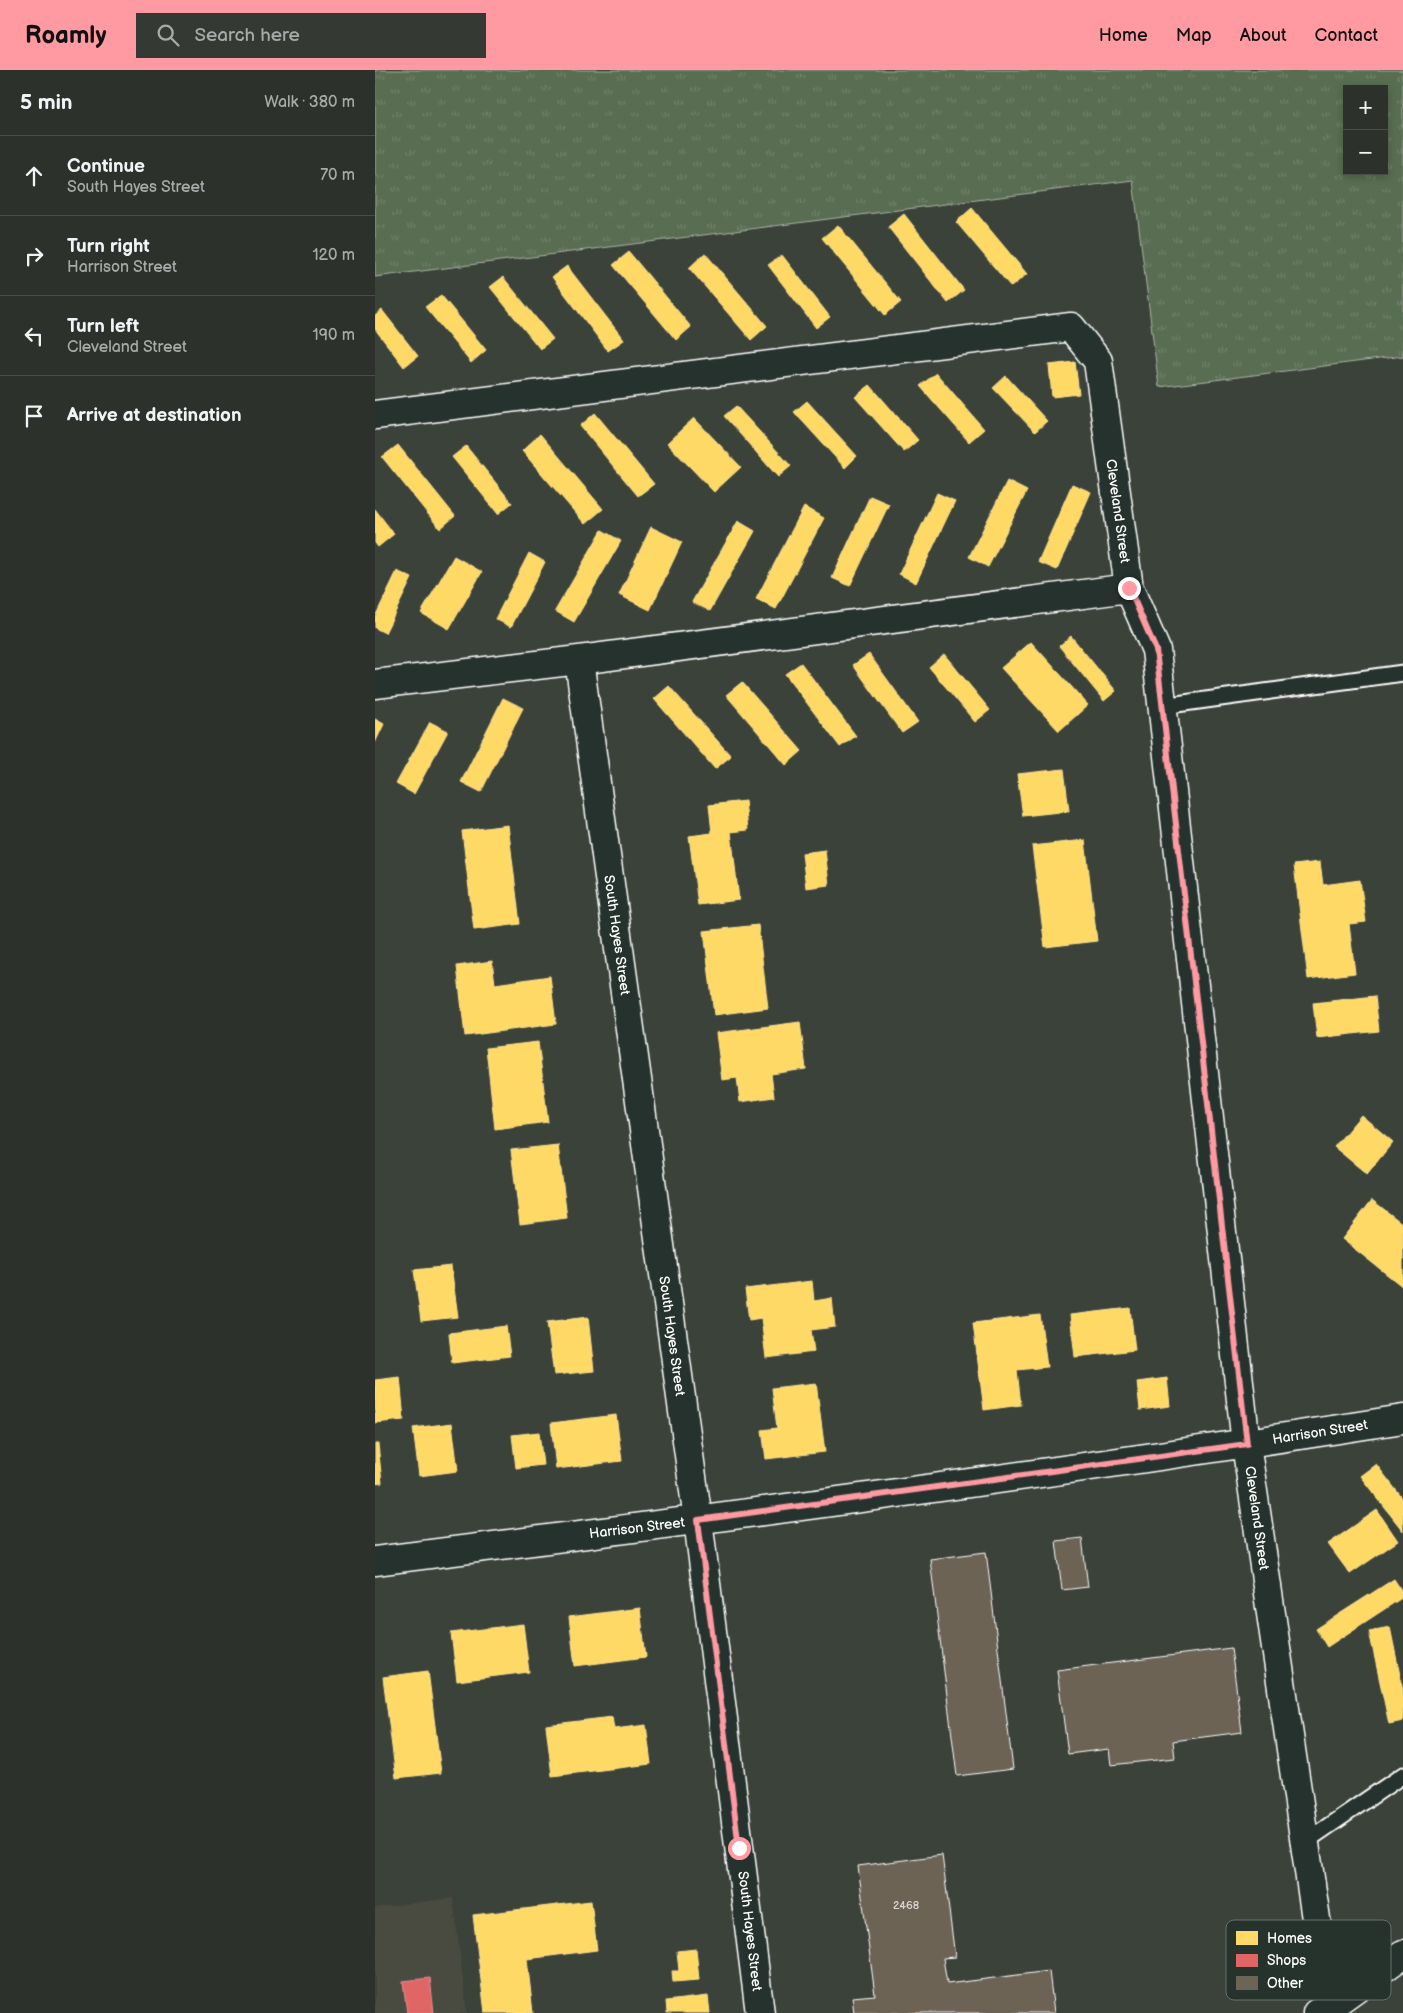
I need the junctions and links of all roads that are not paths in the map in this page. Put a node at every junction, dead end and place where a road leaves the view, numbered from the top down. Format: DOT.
graph roads {
  1 [pos="375,415"];
  2 [pos="1129,588"];
  3 [pos="579,660"];
  4 [pos="1403,673"];
  5 [pos="375,684"];
  6 [pos="1162,706"];
  7 [pos="1403,1420"];
  8 [pos="1247,1444"];
  9 [pos="698,1520"];
  10 [pos="375,1561"];
  11 [pos="1403,1776"];
  12 [pos="1305,1842"];
  13 [pos="1313,1920"];
  14 [pos="1403,1954"];
  15 [pos="1391,1962"];
  16 [pos="1337,2000"];
  17 [pos="1323,2010"];
  18 [pos="760,2013"];
  1 -- 2 [label="street, Cleveland Street"];
  2 -- 3 [label="street"];
  2 -- 6 [label="street, Cleveland Street"];
  3 -- 5 [label="street"];
  3 -- 9 [label="street, South Hayes Street"];
  4 -- 6 [label="lane"];
  6 -- 8 [label="street, Cleveland Street"];
  7 -- 8 [label="street, Harrison Street"];
  8 -- 9 [label="street, Harrison Street"];
  8 -- 12 [label="street, Cleveland Street"];
  9 -- 10 [label="street, Harrison Street"];
  9 -- 18 [label="street, South Hayes Street"];
  11 -- 12 [label="lane"];
  12 -- 13 [label="street, Cleveland Street"];
  14 -- 15 [label="street"];
  16 -- 17 [label="street"];
}
